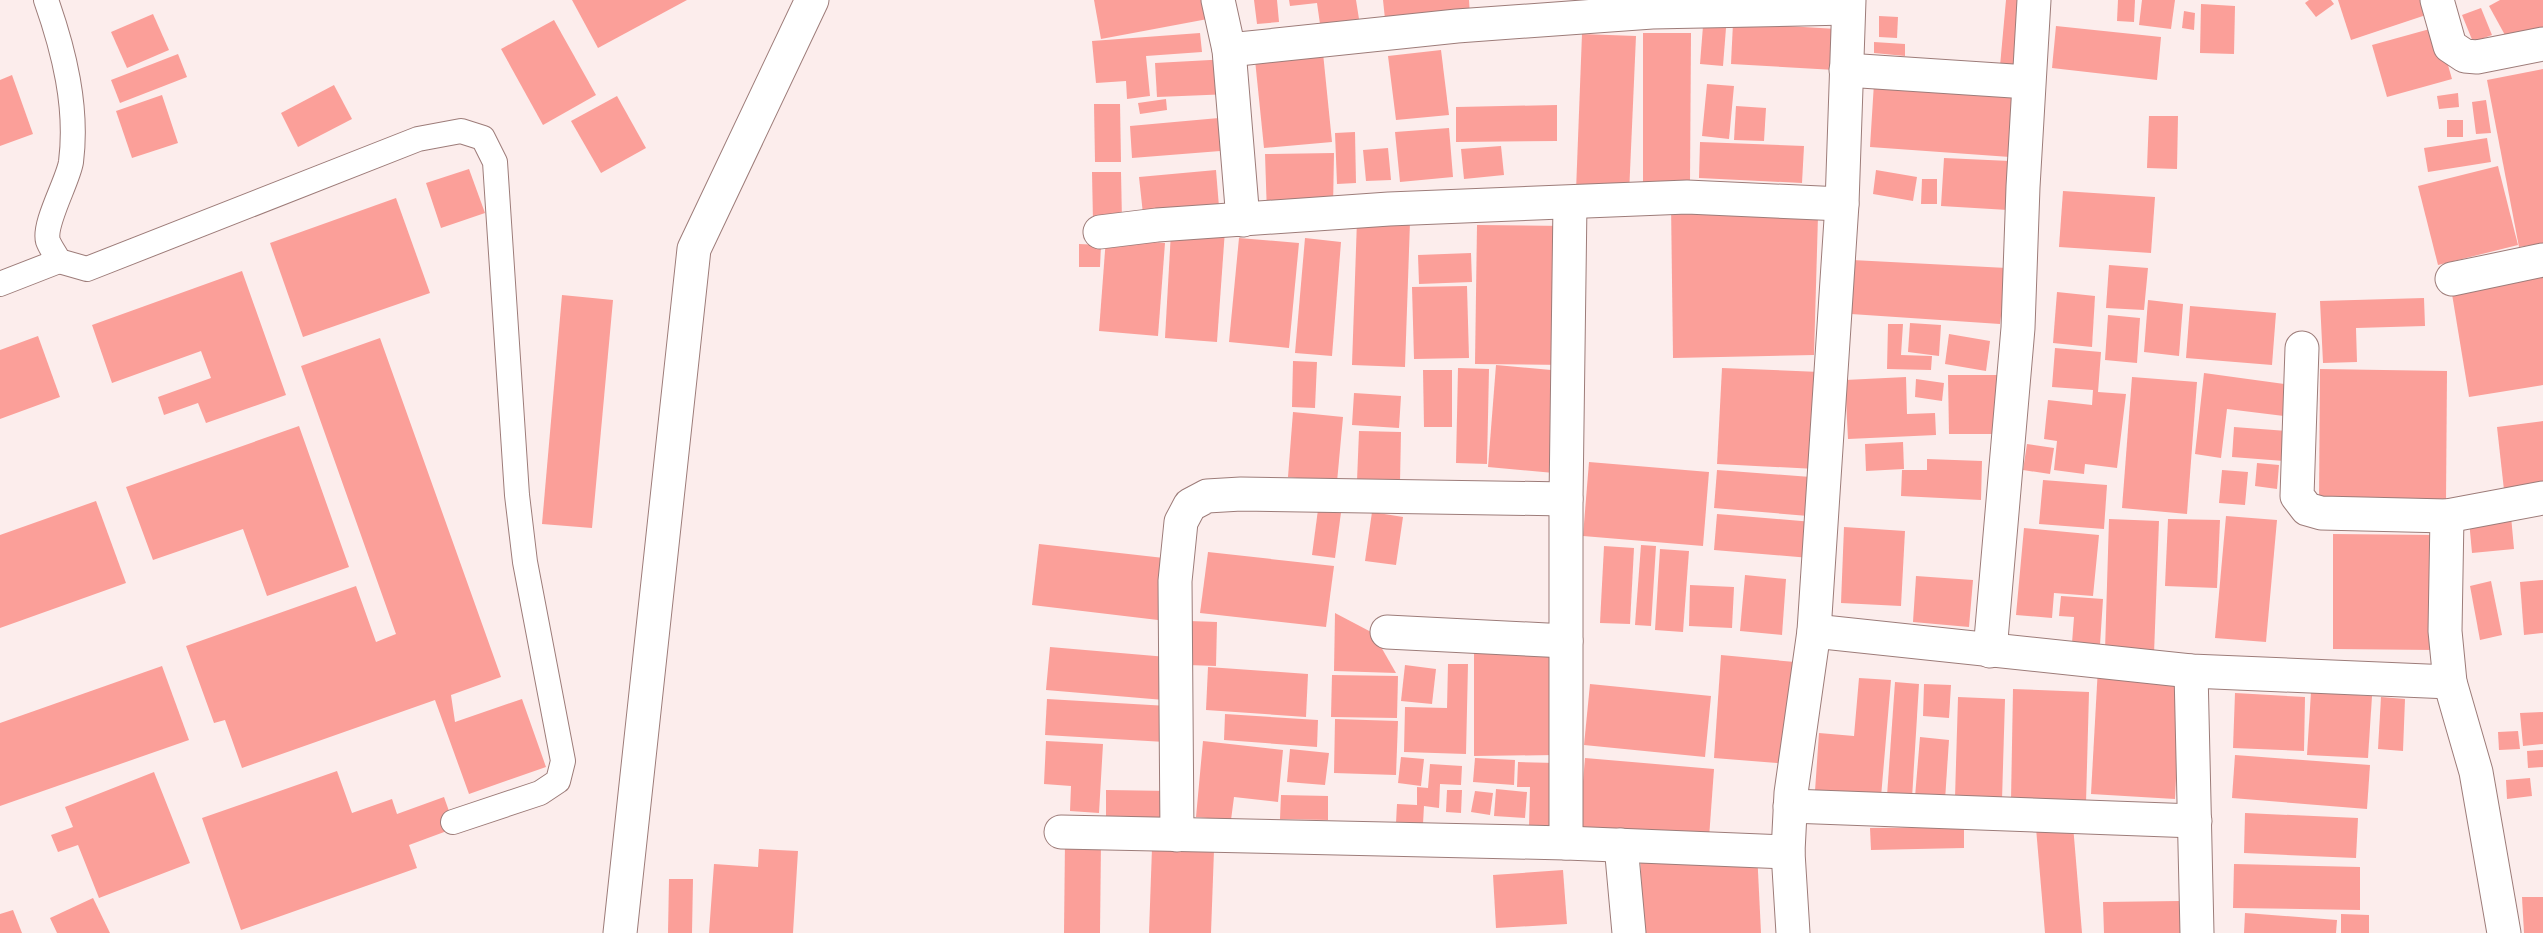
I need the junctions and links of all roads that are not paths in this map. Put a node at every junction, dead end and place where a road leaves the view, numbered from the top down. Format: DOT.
graph roads {
  1 [pos="46,0"];
  2 [pos="812,0"];
  3 [pos="1218,0"];
  4 [pos="2034,0"];
  5 [pos="2437,0"];
  6 [pos="1848,4"];
  7 [pos="2543,44"];
  8 [pos="1229,50"];
  9 [pos="1846,70"];
  10 [pos="2028,82"];
  11 [pos="1570,202"];
  12 [pos="1842,204"];
  13 [pos="1243,220"];
  14 [pos="1100,232"];
  15 [pos="2543,260"];
  16 [pos="59,261"];
  17 [pos="2452,279"];
  18 [pos="0,284"];
  19 [pos="2302,348"];
  20 [pos="2543,498"];
  21 [pos="1566,499"];
  22 [pos="2447,516"];
  23 [pos="1814,631"];
  24 [pos="1387,632"];
  25 [pos="1566,641"];
  26 [pos="1990,651"];
  27 [pos="2191,671"];
  28 [pos="2450,682"];
  29 [pos="1790,806"];
  30 [pos="2195,821"];
  31 [pos="453,822"];
  32 [pos="1061,832"];
  33 [pos="1178,835"];
  34 [pos="1566,843"];
  35 [pos="1621,845"];
  36 [pos="1788,852"];
  37 [pos="620,933"];
  38 [pos="1629,933"];
  39 [pos="1793,933"];
  40 [pos="2197,933"];
  41 [pos="2504,933"];
  1 -- 16 [label="lane"];
  2 -- 37 [label="street"];
  3 -- 8 [label="street"];
  4 -- 10 [label="street"];
  5 -- 7 [label="street"];
  6 -- 8 [label="street"];
  6 -- 9 [label="street"];
  8 -- 13 [label="street"];
  9 -- 10 [label="street"];
  9 -- 12 [label="street"];
  10 -- 26 [label="street"];
  11 -- 12 [label="street"];
  11 -- 13 [label="street"];
  11 -- 21 [label="street"];
  12 -- 23 [label="street"];
  13 -- 14 [label="street"];
  15 -- 17 [label="street"];
  16 -- 18 [label="lane"];
  16 -- 31 [label="lane"];
  19 -- 22 [label="street"];
  20 -- 22 [label="street"];
  21 -- 25 [label="street"];
  21 -- 33 [label="street"];
  22 -- 28 [label="street"];
  23 -- 26 [label="street"];
  23 -- 29 [label="street"];
  24 -- 25 [label="street"];
  25 -- 34 [label="street"];
  26 -- 27 [label="street"];
  27 -- 28 [label="street"];
  27 -- 30 [label="street"];
  28 -- 41 [label="street"];
  29 -- 30 [label="street"];
  29 -- 36 [label="street"];
  30 -- 40 [label="street"];
  32 -- 33 [label="street"];
  33 -- 34 [label="street"];
  34 -- 35 [label="street"];
  35 -- 36 [label="street"];
  35 -- 38 [label="street"];
  36 -- 39 [label="street"];
}
